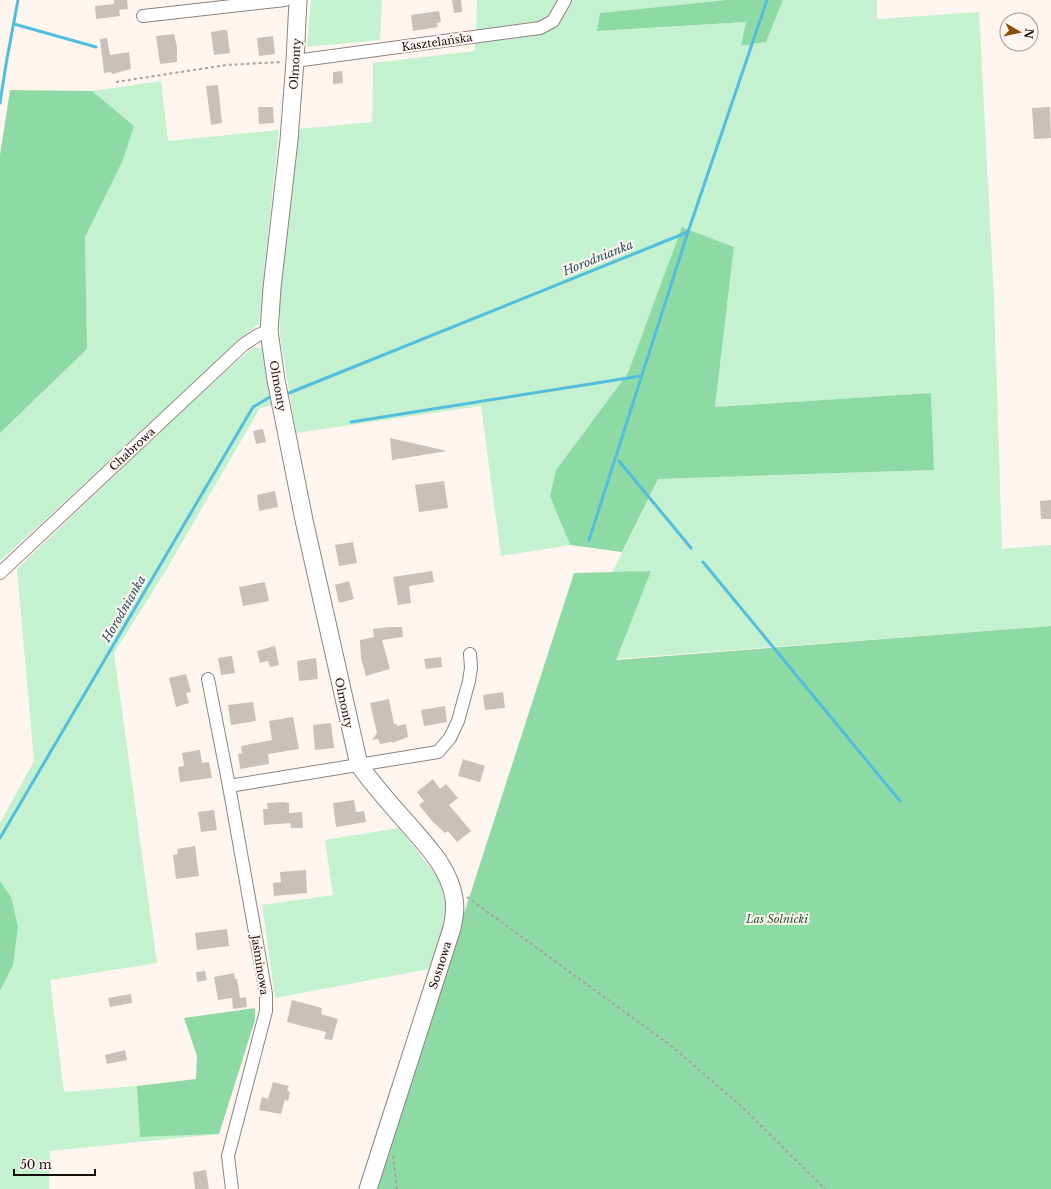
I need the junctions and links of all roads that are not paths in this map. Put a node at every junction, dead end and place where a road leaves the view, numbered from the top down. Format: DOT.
graph roads {
  1 [pos="285,0"];
  2 [pos="298,0"];
  3 [pos="565,0"];
  4 [pos="143,16"];
  5 [pos="295,61"];
  6 [pos="269,331"];
  7 [pos="0,573"];
  8 [pos="470,654"];
  9 [pos="208,679"];
  10 [pos="358,765"];
  11 [pos="229,786"];
  12 [pos="232,1189"];
  13 [pos="368,1189"];
  1 -- 4 [label="street"];
  2 -- 5 [label="street, Olmonty"];
  3 -- 5 [label="street, Kasztelańska"];
  5 -- 6 [label="street, Olmonty"];
  6 -- 7 [label="street, Chabrowa"];
  6 -- 10 [label="street, Olmonty"];
  8 -- 10 [label="street"];
  9 -- 11 [label="street, Jaśminowa"];
  10 -- 11 [label="street"];
  10 -- 13 [label="street, Sosnowa"];
  11 -- 12 [label="street, Jaśminowa"];
}
